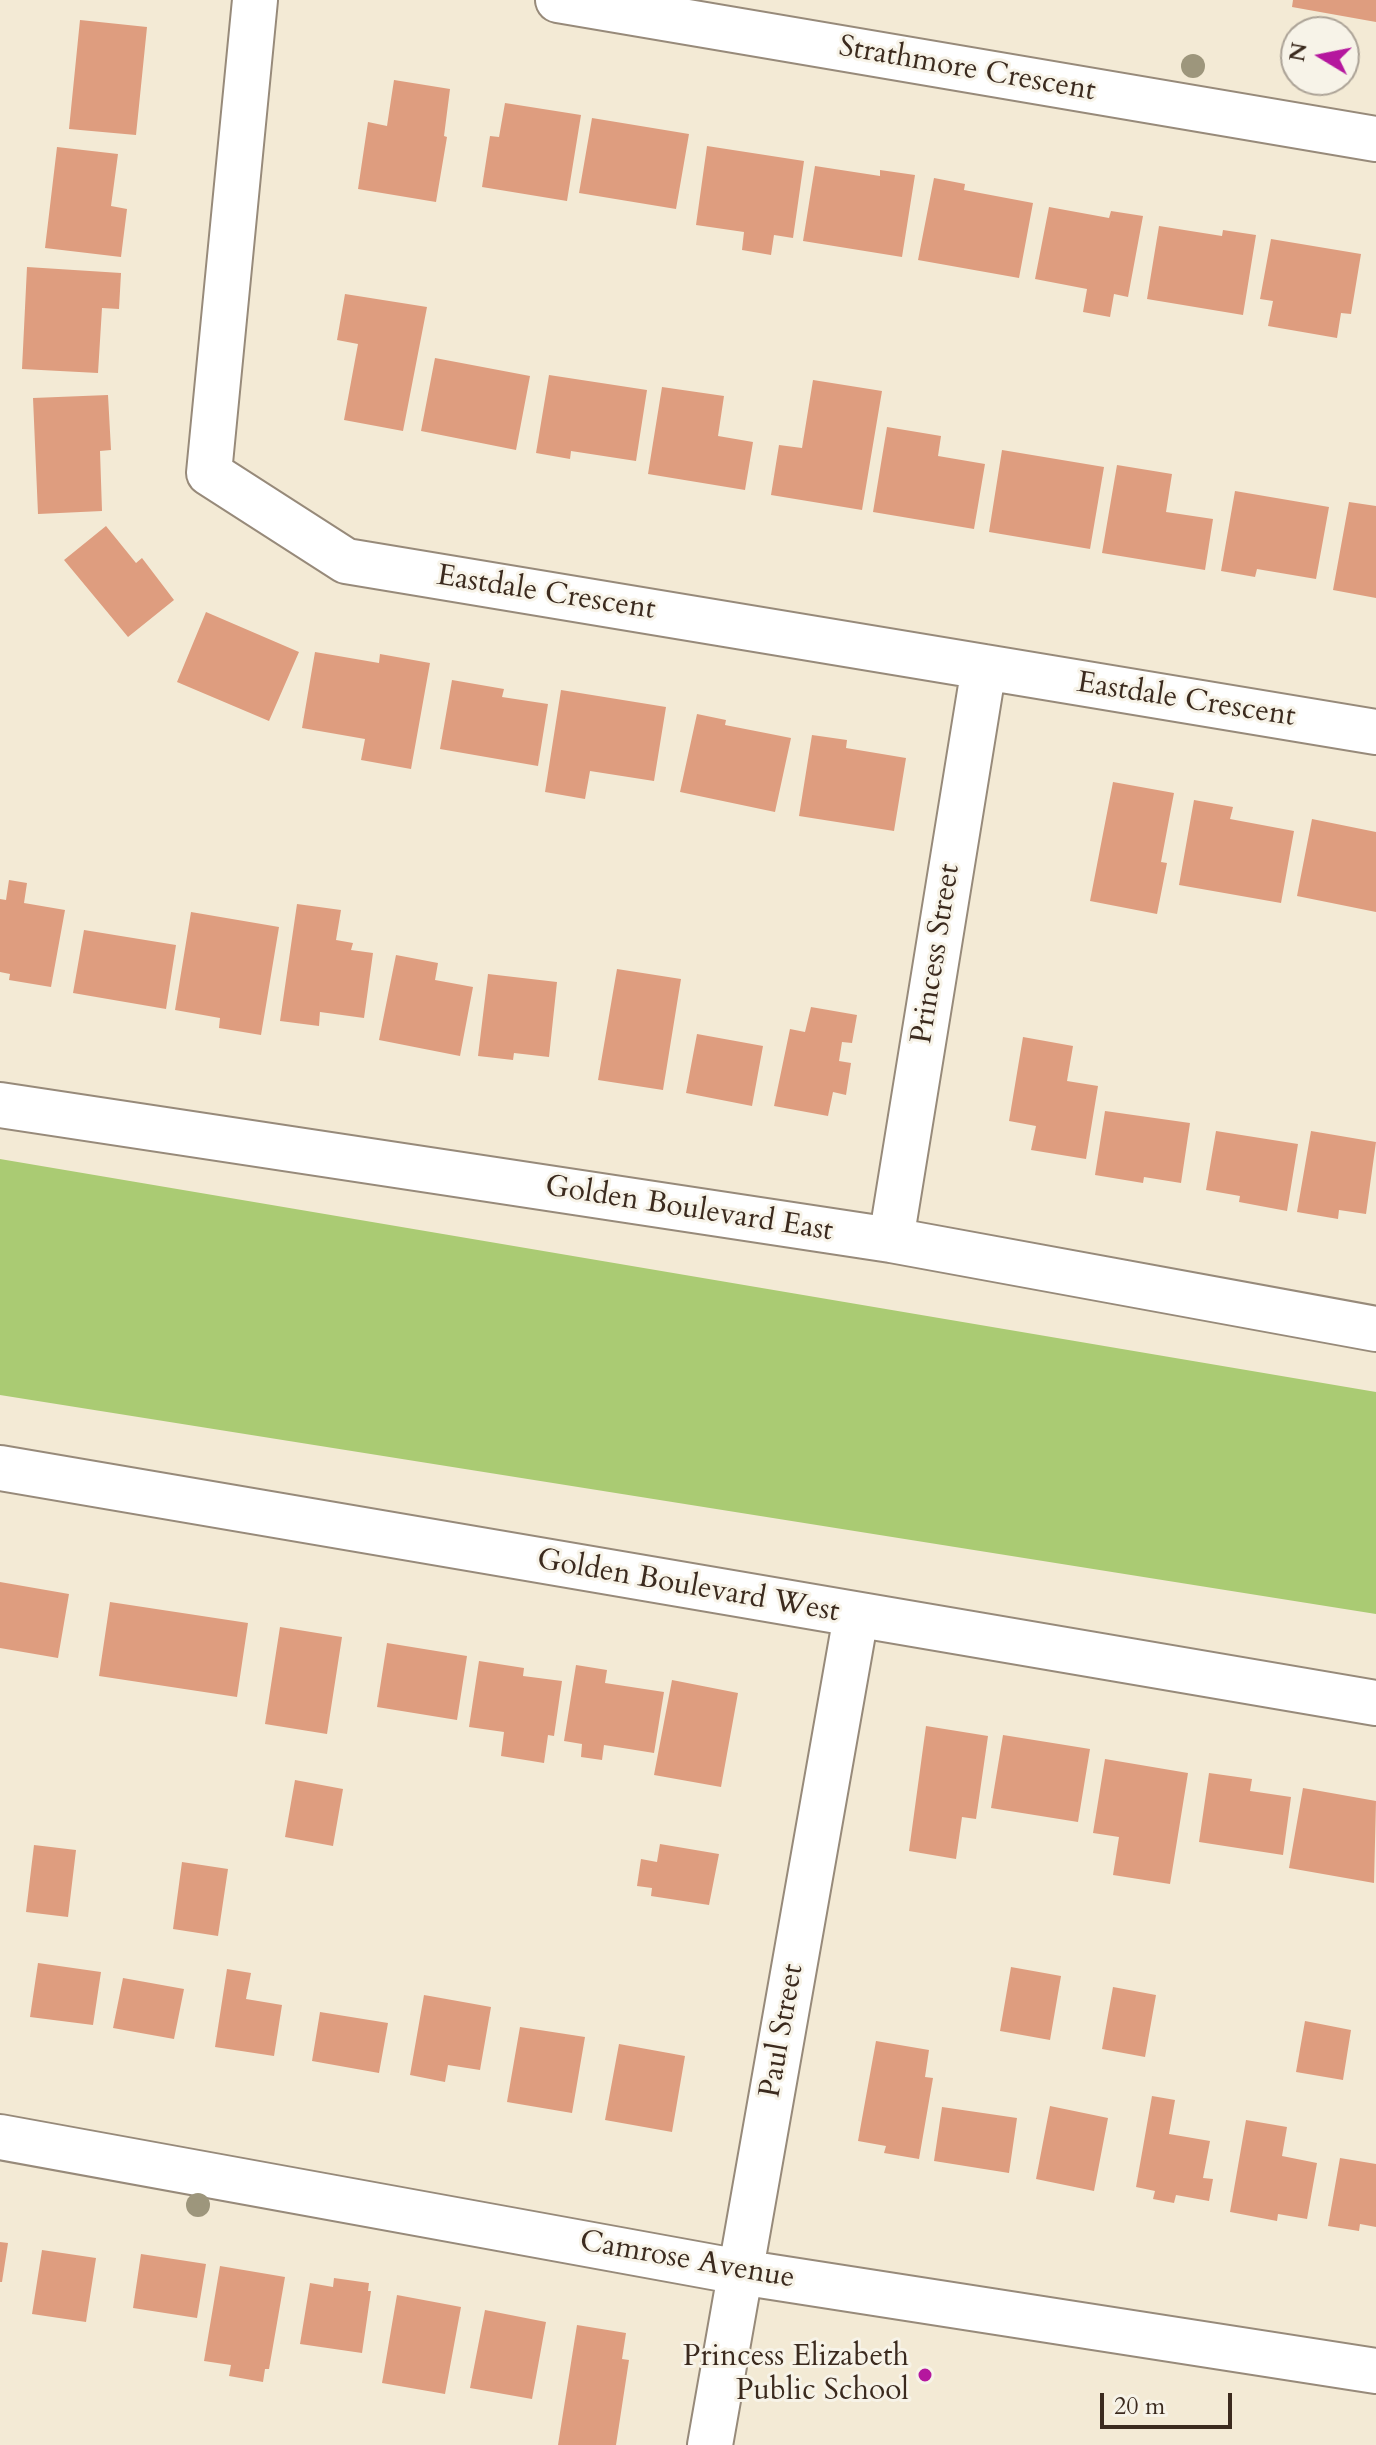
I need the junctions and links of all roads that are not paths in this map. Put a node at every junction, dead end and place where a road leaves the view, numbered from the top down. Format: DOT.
graph roads {
  1 [pos="255,0"];
  2 [pos="558,0"];
  3 [pos="1376,139"];
  4 [pos="984,667"];
  5 [pos="1376,732"];
  6 [pos="0,1105"];
  7 [pos="891,1240"];
  8 [pos="1376,1329"];
  9 [pos="0,1468"];
  10 [pos="856,1616"];
  11 [pos="1376,1703"];
  12 [pos="0,2137"];
  13 [pos="740,2272"];
  14 [pos="1376,2371"];
  15 [pos="710,2445"];
  1 -- 4 [label="street, Eastdale Crescent"];
  2 -- 3 [label="street, Strathmore Crescent"];
  4 -- 5 [label="street, Eastdale Crescent"];
  4 -- 7 [label="street, Princess Street"];
  6 -- 7 [label="street, Golden Boulevard East"];
  7 -- 8 [label="street, Golden Boulevard East"];
  9 -- 10 [label="street, Golden Boulevard West"];
  10 -- 11 [label="street, Golden Boulevard West"];
  10 -- 13 [label="street, Paul Street"];
  12 -- 13 [label="street, Camrose Avenue"];
  13 -- 14 [label="street, Camrose Avenue"];
  13 -- 15 [label="street, Paul Street"];
}
